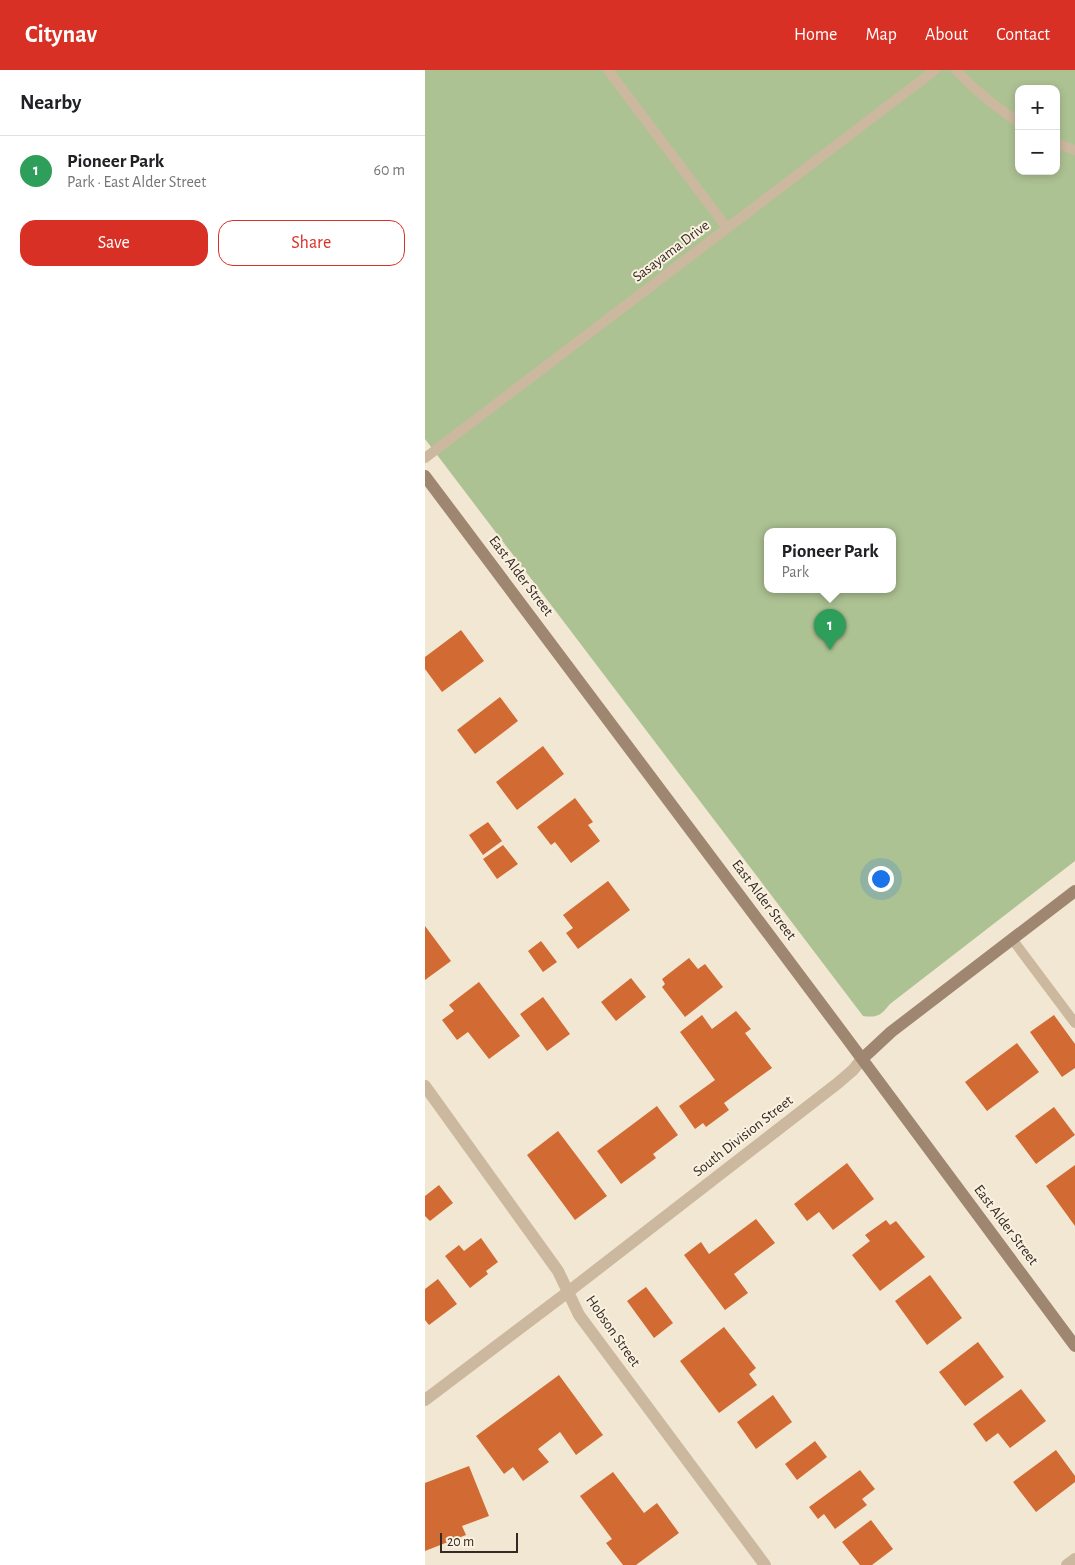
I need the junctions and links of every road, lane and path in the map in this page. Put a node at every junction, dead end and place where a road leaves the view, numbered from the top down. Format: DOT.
graph roads {
  1 [pos="608,70"];
  2 [pos="935,70"];
  3 [pos="956,70"];
  4 [pos="1015,120"];
  5 [pos="1060,144"];
  6 [pos="1075,150"];
  7 [pos="727,228"];
  8 [pos="425,458"];
  9 [pos="425,476"];
  10 [pos="1075,891"];
  11 [pos="1012,939"];
  12 [pos="1075,1023"];
  13 [pos="862,1059"];
  14 [pos="425,1086"];
  15 [pos="568,1292"];
  16 [pos="1075,1346"];
  17 [pos="425,1400"];
  18 [pos="1075,1559"];
  19 [pos="765,1565"];
  20 [pos="1067,1565"];
  1 -- 7 [label="lane"];
  2 -- 7 [label="lane, Sasayama Drive"];
  3 -- 4 [label="lane"];
  5 -- 6 [label="lane"];
  7 -- 8 [label="lane, Sasayama Drive"];
  9 -- 13 [label="main road, East Alder Street"];
  10 -- 11 [label="main road, South Division Street"];
  11 -- 12 [label="lane"];
  11 -- 13 [label="main road, South Division Street"];
  13 -- 15 [label="street, South Division Street"];
  13 -- 16 [label="main road, East Alder Street"];
  14 -- 15 [label="street, Hobson Street"];
  15 -- 17 [label="street, South Division Street"];
  15 -- 19 [label="street, Hobson Street"];
  18 -- 20 [label="street"];
}
